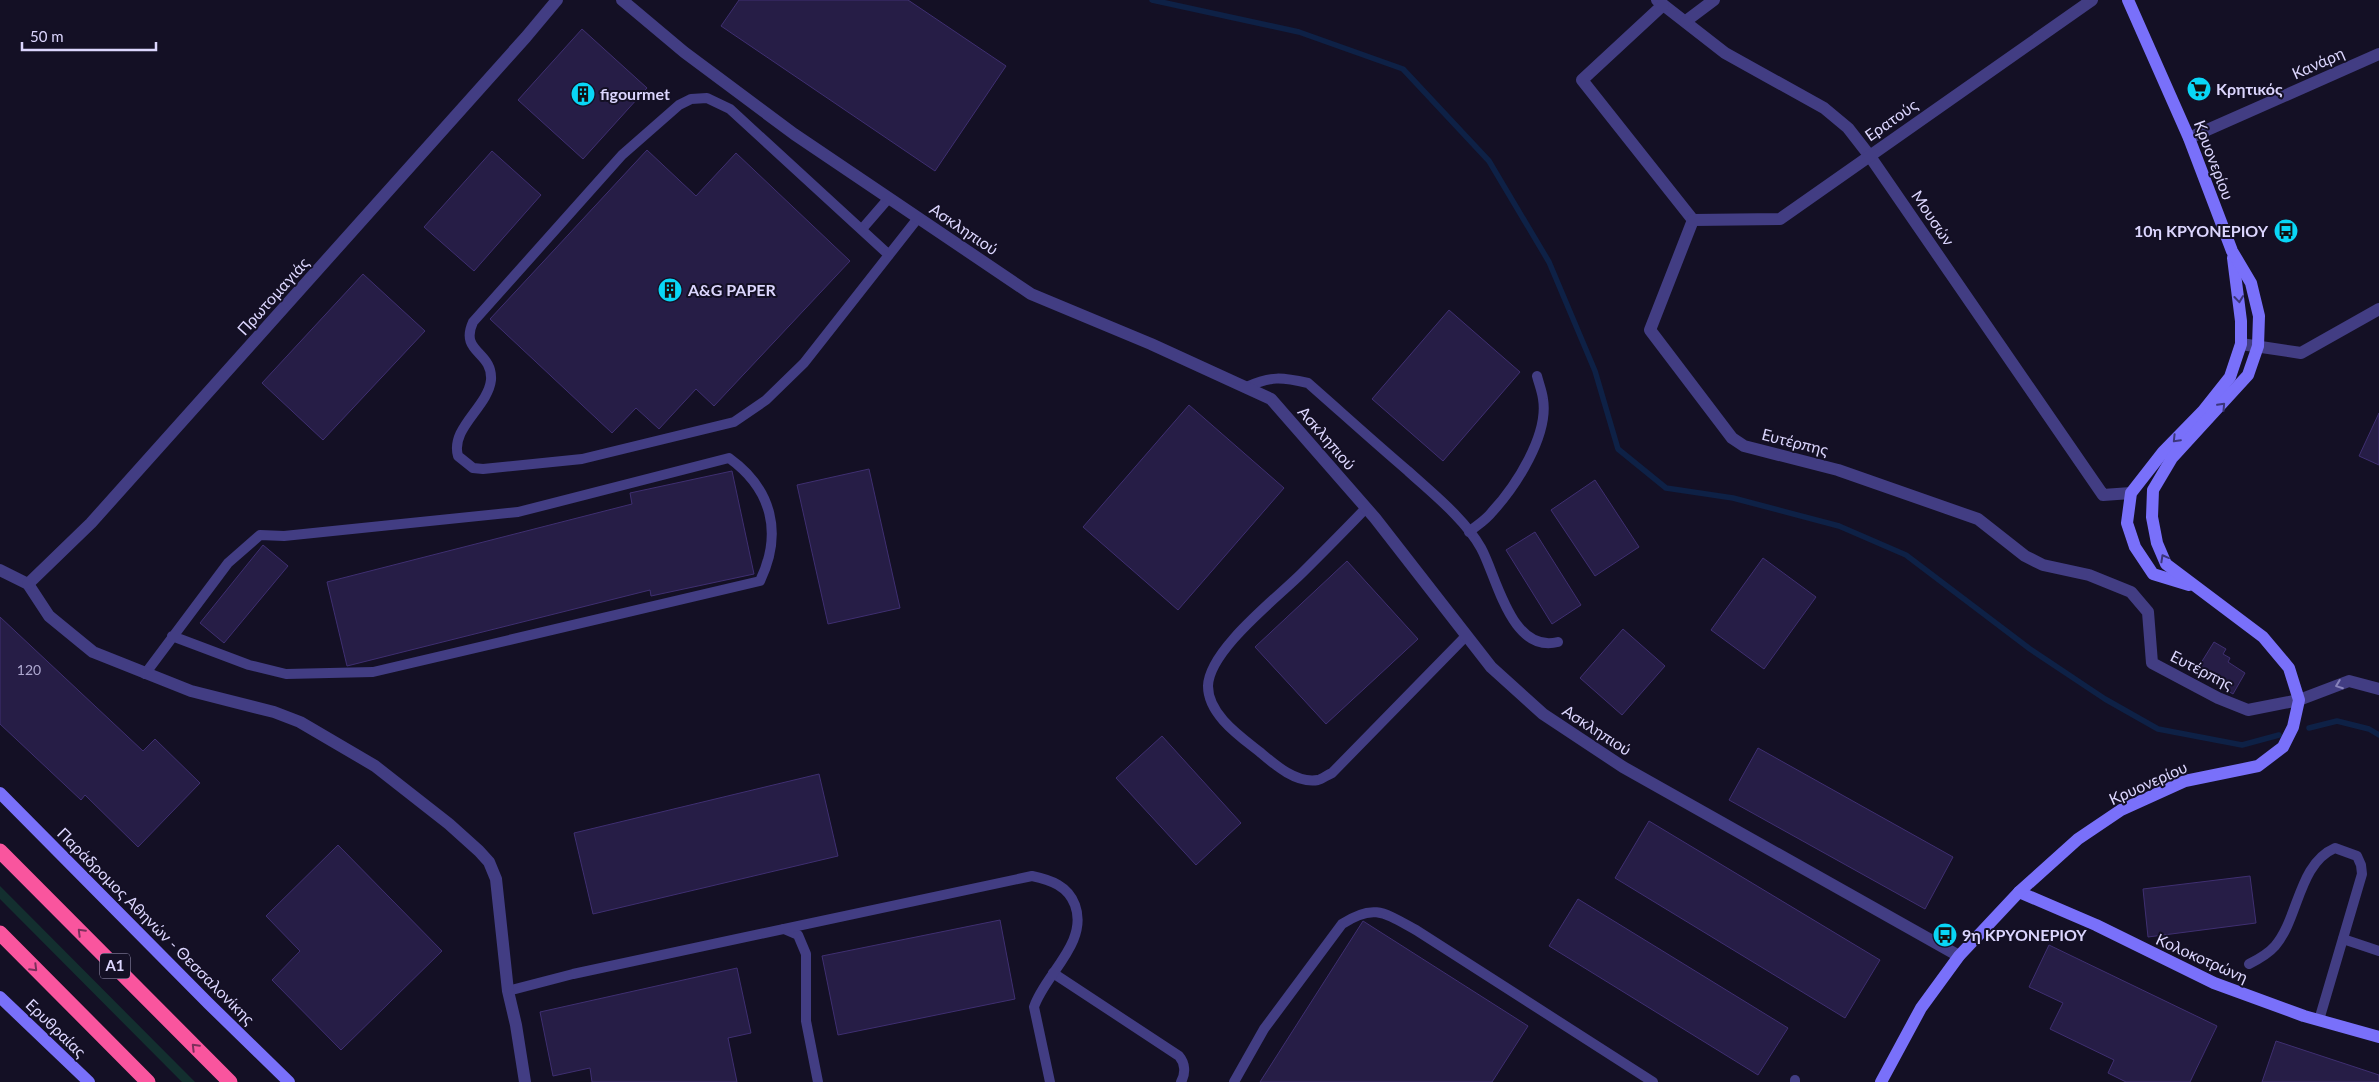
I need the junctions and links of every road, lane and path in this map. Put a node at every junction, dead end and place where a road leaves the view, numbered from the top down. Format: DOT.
graph roads {
  1 [pos="557,0"];
  2 [pos="622,0"];
  3 [pos="1714,0"];
  4 [pos="2092,0"];
  5 [pos="2128,0"];
  6 [pos="1660,3"];
  7 [pos="1686,21"];
  8 [pos="2379,54"];
  9 [pos="2189,138"];
  10 [pos="1870,155"];
  11 [pos="888,199"];
  12 [pos="918,218"];
  13 [pos="1693,220"];
  14 [pos="862,229"];
  15 [pos="2232,251"];
  16 [pos="889,255"];
  17 [pos="2379,309"];
  18 [pos="2241,344"];
  19 [pos="2258,346"];
  20 [pos="1537,376"];
  21 [pos="1246,388"];
  22 [pos="2131,494"];
  23 [pos="1366,508"];
  24 [pos="1469,532"];
  25 [pos="0,570"];
  26 [pos="28,584"];
  27 [pos="2201,589"];
  28 [pos="172,636"];
  29 [pos="1466,636"];
  30 [pos="1558,642"];
  31 [pos="145,674"];
  32 [pos="2379,689"];
  33 [pos="2299,700"];
  34 [pos="0,793"];
  35 [pos="0,851"];
  36 [pos="2019,892"];
  37 [pos="784,929"];
  38 [pos="0,933"];
  39 [pos="2343,939"];
  40 [pos="2379,950"];
  41 [pos="1959,956"];
  42 [pos="2249,964"];
  43 [pos="1053,973"];
  44 [pos="508,991"];
  45 [pos="0,997"];
  46 [pos="2319,1020"];
  47 [pos="2379,1037"];
  48 [pos="90,1082"];
  49 [pos="148,1082"];
  50 [pos="230,1082"];
  51 [pos="289,1082"];
  52 [pos="525,1082"];
  53 [pos="818,1082"];
  54 [pos="1050,1082"];
  55 [pos="1181,1082"];
  56 [pos="1234,1082"];
  57 [pos="1653,1082"];
  58 [pos="1881,1082"];
  1 -- 26 [label="street, Πρωτομαγιάς"];
  2 -- 11 [label="street, Ασκληπιού"];
  3 -- 7 [label="street"];
  4 -- 10 [label="street, Ερατούς"];
  5 -- 9 [label="main road, Κρυονερίου"];
  6 -- 7 [label="street, Μουσών"];
  6 -- 13 [label="street"];
  7 -- 10 [label="street, Μουσών"];
  8 -- 9 [label="street, Κανάρη"];
  9 -- 15 [label="main road, Κρυονερίου"];
  10 -- 13 [label="street, Ερατούς"];
  10 -- 22 [label="street, Μουσών"];
  11 -- 12 [label="street, Ασκληπιού"];
  11 -- 14 [label="lane"];
  12 -- 16 [label="lane"];
  12 -- 21 [label="street, Ασκληπιού"];
  13 -- 33 [label="street, Ευτέρπης"];
  14 -- 16 [label="lane"];
  14 -- 16 [label="lane"];
  15 -- 18 [label="main road, Κρυονερίου, one-way"];
  15 -- 19 [label="main road, Κρυονερίου"];
  17 -- 19 [label="street"];
  18 -- 19 [label="street"];
  18 -- 22 [label="main road, Κρυονερίου, one-way"];
  27 -- 19 [label="main road, Κρυονερίου, one-way"];
  20 -- 24 [label="lane"];
  21 -- 23 [label="street, Ασκληπιού"];
  21 -- 24 [label="lane"];
  22 -- 27 [label="main road, Κρυονερίου"];
  23 -- 29 [label="street, Ασκληπιού"];
  23 -- 29 [label="lane"];
  24 -- 30 [label="lane"];
  25 -- 26 [label="street"];
  26 -- 31 [label="street"];
  27 -- 33 [label="main road, Κρυονερίου"];
  28 -- 28 [label="lane"];
  28 -- 31 [label="lane"];
  29 -- 41 [label="street, Ασκληπιού"];
  31 -- 44 [label="street"];
  32 -- 33 [label="street, one-way"];
  33 -- 36 [label="main road, Κρυονερίου"];
  34 -- 51 [label="main road, Παράδρομος Αθηνών - Θεσσαλονίκης"];
  50 -- 35 [label="highway, Α1, one-way"];
  36 -- 41 [label="main road, Κρυονερίου"];
  36 -- 46 [label="main road, Κολοκοτρώνη"];
  37 -- 43 [label="lane"];
  37 -- 44 [label="lane"];
  37 -- 53 [label="lane"];
  38 -- 49 [label="highway, one-way"];
  39 -- 40 [label="lane"];
  39 -- 42 [label="lane"];
  39 -- 46 [label="lane"];
  41 -- 58 [label="main road, Κρυονερίου"];
  43 -- 54 [label="lane"];
  43 -- 55 [label="lane"];
  44 -- 52 [label="street"];
  45 -- 48 [label="main road, Ερυθραίας"];
  46 -- 47 [label="main road, Κολοκοτρώνη"];
  56 -- 57 [label="lane"];
}
